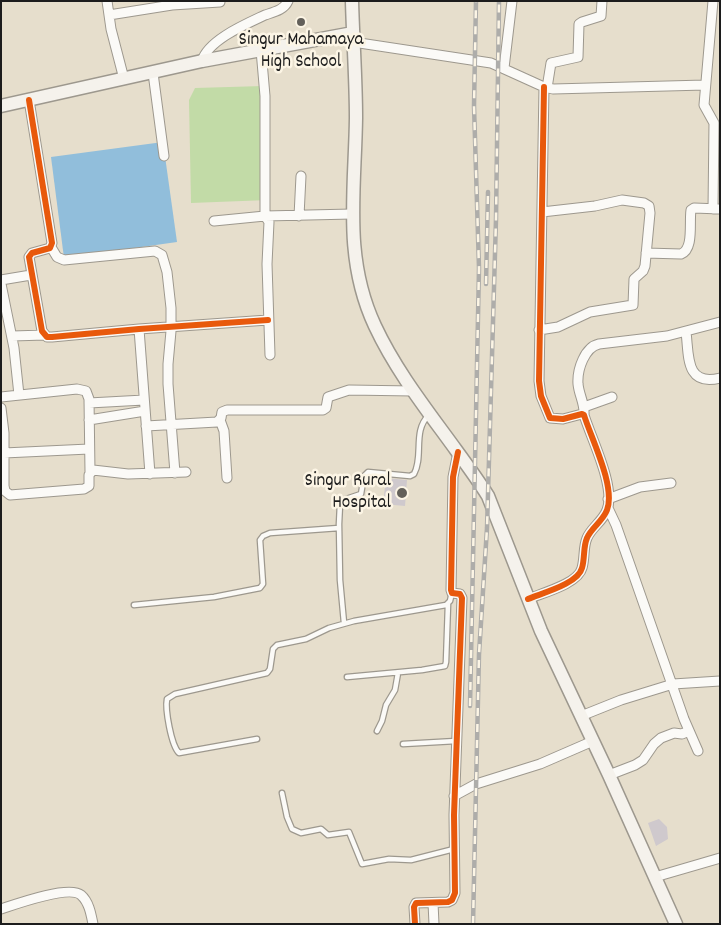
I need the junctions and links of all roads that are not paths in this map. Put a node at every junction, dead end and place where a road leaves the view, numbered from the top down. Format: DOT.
graph roads {
  1 [pos="107,1"];
  2 [pos="288,1"];
  3 [pos="352,1"];
  4 [pos="512,1"];
  5 [pos="602,1"];
  6 [pos="713,1"];
  7 [pos="220,2"];
  8 [pos="172,3"];
  9 [pos="109,15"];
  10 [pos="353,37"];
  11 [pos="262,50"];
  12 [pos="202,61"];
  13 [pos="504,68"];
  14 [pos="152,72"];
  15 [pos="124,79"];
  16 [pos="705,85"];
  17 [pos="546,87"];
  18 [pos="29,100"];
  19 [pos="1,106"];
  20 [pos="164,156"];
  21 [pos="301,176"];
  22 [pos="716,209"];
  23 [pos="542,212"];
  24 [pos="352,214"];
  25 [pos="265,216"];
  26 [pos="299,216"];
  27 [pos="214,221"];
  28 [pos="51,247"];
  29 [pos="646,253"];
  30 [pos="31,275"];
  31 [pos="1,280"];
  32 [pos="1,284"];
  33 [pos="268,320"];
  34 [pos="720,322"];
  35 [pos="171,327"];
  36 [pos="139,329"];
  37 [pos="539,330"];
  38 [pos="686,332"];
  39 [pos="45,335"];
  40 [pos="12,336"];
  41 [pos="270,354"];
  42 [pos="720,378"];
  43 [pos="413,391"];
  44 [pos="19,395"];
  45 [pos="1,397"];
  46 [pos="612,397"];
  47 [pos="144,400"];
  48 [pos="88,403"];
  49 [pos="1,408"];
  50 [pos="145,411"];
  51 [pos="584,411"];
  52 [pos="430,414"];
  53 [pos="89,420"];
  54 [pos="220,420"];
  55 [pos="2,422"];
  56 [pos="171,424"];
  57 [pos="146,426"];
  58 [pos="89,450"];
  59 [pos="458,452"];
  60 [pos="4,453"];
  61 [pos="90,472"];
  62 [pos="186,472"];
  63 [pos="175,473"];
  64 [pos="150,474"];
  65 [pos="227,478"];
  66 [pos="671,483"];
  67 [pos="608,503"];
  68 [pos="339,528"];
  69 [pos="452,592"];
  70 [pos="528,599"];
  71 [pos="448,604"];
  72 [pos="134,605"];
  73 [pos="344,623"];
  74 [pos="398,673"];
  75 [pos="347,677"];
  76 [pos="720,681"];
  77 [pos="673,684"];
  78 [pos="581,716"];
  79 [pos="377,731"];
  80 [pos="689,732"];
  81 [pos="257,739"];
  82 [pos="456,740"];
  83 [pos="593,741"];
  84 [pos="403,744"];
  85 [pos="698,751"];
  86 [pos="609,775"];
  87 [pos="282,793"];
  88 [pos="454,796"];
  89 [pos="454,849"];
  90 [pos="720,858"];
  91 [pos="655,877"];
  92 [pos="433,903"];
  93 [pos="1,909"];
  94 [pos="93,924"];
  95 [pos="415,924"];
  96 [pos="434,924"];
  97 [pos="676,924"];
  1 -- 9 [label="street"];
  2 -- 12 [label="street"];
  3 -- 10 [label="main road"];
  4 -- 13 [label="street"];
  5 -- 17 [label="street"];
  6 -- 16 [label="street"];
  7 -- 8 [label="street"];
  8 -- 9 [label="street"];
  9 -- 15 [label="street"];
  10 -- 11 [label="main road"];
  10 -- 13 [label="street"];
  10 -- 24 [label="main road"];
  11 -- 12 [label="main road"];
  11 -- 25 [label="street"];
  12 -- 14 [label="main road"];
  13 -- 17 [label="street"];
  14 -- 15 [label="main road"];
  14 -- 20 [label="street"];
  15 -- 18 [label="main road"];
  16 -- 17 [label="street"];
  16 -- 22 [label="street"];
  17 -- 23 [label="street"];
  18 -- 19 [label="main road"];
  18 -- 28 [label="street"];
  21 -- 26 [label="street"];
  22 -- 29 [label="street"];
  23 -- 29 [label="street"];
  23 -- 37 [label="street"];
  24 -- 26 [label="street"];
  24 -- 43 [label="main road"];
  25 -- 26 [label="street"];
  25 -- 27 [label="street"];
  25 -- 33 [label="street"];
  28 -- 30 [label="street"];
  28 -- 35 [label="street"];
  29 -- 37 [label="street"];
  30 -- 31 [label="street"];
  30 -- 39 [label="street"];
  32 -- 40 [label="street"];
  33 -- 35 [label="street"];
  33 -- 41 [label="street"];
  34 -- 38 [label="street"];
  35 -- 36 [label="street"];
  35 -- 56 [label="street"];
  36 -- 39 [label="street"];
  36 -- 47 [label="street"];
  37 -- 51 [label="street"];
  38 -- 42 [label="street"];
  38 -- 51 [label="street"];
  39 -- 40 [label="street"];
  40 -- 44 [label="street"];
  43 -- 52 [label="main road"];
  43 -- 54 [label="street"];
  44 -- 45 [label="street"];
  44 -- 48 [label="street"];
  46 -- 51 [label="street"];
  47 -- 48 [label="street"];
  47 -- 50 [label="street"];
  48 -- 53 [label="street"];
  49 -- 55 [label="street"];
  50 -- 53 [label="street"];
  50 -- 57 [label="street"];
  51 -- 67 [label="street"];
  52 -- 59 [label="main road"];
  52 -- 68 [label="lane"];
  53 -- 58 [label="street"];
  54 -- 56 [label="street"];
  54 -- 65 [label="street"];
  55 -- 60 [label="street"];
  56 -- 57 [label="street"];
  56 -- 63 [label="street"];
  57 -- 64 [label="street"];
  58 -- 60 [label="street"];
  58 -- 61 [label="street"];
  59 -- 69 [label="street"];
  59 -- 70 [label="main road"];
  60 -- 61 [label="street"];
  61 -- 64 [label="street"];
  62 -- 63 [label="street"];
  63 -- 64 [label="street"];
  66 -- 67 [label="street"];
  67 -- 70 [label="street"];
  67 -- 77 [label="street"];
  68 -- 72 [label="lane"];
  68 -- 73 [label="lane"];
  69 -- 71 [label="lane"];
  69 -- 82 [label="street"];
  70 -- 78 [label="main road"];
  71 -- 73 [label="lane"];
  71 -- 74 [label="lane"];
  73 -- 81 [label="lane"];
  74 -- 75 [label="lane"];
  74 -- 79 [label="lane"];
  76 -- 77 [label="street"];
  77 -- 78 [label="street"];
  77 -- 80 [label="street"];
  78 -- 83 [label="main road"];
  80 -- 85 [label="street"];
  80 -- 86 [label="street"];
  82 -- 84 [label="lane"];
  82 -- 88 [label="street"];
  83 -- 86 [label="main road"];
  83 -- 88 [label="street"];
  86 -- 91 [label="main road"];
  87 -- 89 [label="lane"];
  88 -- 89 [label="street"];
  89 -- 92 [label="street"];
  90 -- 91 [label="street"];
  91 -- 97 [label="main road"];
  92 -- 95 [label="street"];
  92 -- 96 [label="street"];
  93 -- 94 [label="street"];
}
